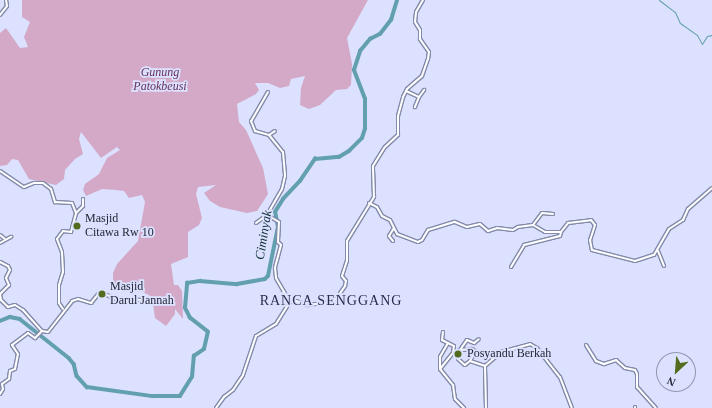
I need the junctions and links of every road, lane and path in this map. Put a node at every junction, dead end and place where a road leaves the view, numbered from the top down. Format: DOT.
graph roads {
  1 [pos="6,0"];
  2 [pos="423,0"];
  3 [pos="0,15"];
  4 [pos="424,90"];
  5 [pos="406,91"];
  6 [pos="268,92"];
  7 [pos="419,97"];
  8 [pos="415,108"];
  9 [pos="275,131"];
  10 [pos="269,135"];
  11 [pos="0,171"];
  12 [pos="712,188"];
  13 [pos="84,199"];
  14 [pos="369,203"];
  15 [pos="76,213"];
  16 [pos="553,214"];
  17 [pos="267,215"];
  18 [pos="256,223"];
  19 [pos="533,225"];
  20 [pos="394,228"];
  21 [pos="561,232"];
  22 [pos="0,235"];
  23 [pos="11,237"];
  24 [pos="5,240"];
  25 [pos="393,241"];
  26 [pos="0,243"];
  27 [pos="658,251"];
  28 [pos="0,262"];
  29 [pos="664,266"];
  30 [pos="511,267"];
  31 [pos="144,300"];
  32 [pos="290,302"];
  33 [pos="63,309"];
  34 [pos="42,331"];
  35 [pos="443,332"];
  36 [pos="479,339"];
  37 [pos="448,343"];
  38 [pos="586,345"];
  39 [pos="460,350"];
  40 [pos="453,353"];
  41 [pos="458,360"];
  42 [pos="470,361"];
  43 [pos="485,366"];
  44 [pos="440,369"];
  45 [pos="0,394"];
  46 [pos="216,408"];
  47 [pos="464,408"];
  48 [pos="486,408"];
  49 [pos="572,408"];
  50 [pos="656,408"];
  1 -- 3 [label="street"];
  2 -- 5 [label="street"];
  4 -- 7 [label="street"];
  5 -- 7 [label="street"];
  5 -- 14 [label="street"];
  6 -- 10 [label="street"];
  7 -- 8 [label="street"];
  9 -- 10 [label="street"];
  10 -- 17 [label="street"];
  11 -- 15 [label="street"];
  12 -- 27 [label="street"];
  13 -- 15 [label="street"];
  14 -- 20 [label="street"];
  14 -- 32 [label="street"];
  15 -- 33 [label="street"];
  16 -- 19 [label="street"];
  17 -- 18 [label="street"];
  17 -- 32 [label="street"];
  19 -- 20 [label="street"];
  19 -- 21 [label="street"];
  20 -- 25 [label="street"];
  21 -- 27 [label="street"];
  21 -- 30 [label="street"];
  22 -- 24 [label="street"];
  23 -- 24 [label="street"];
  24 -- 26 [label="street"];
  27 -- 29 [label="street"];
  28 -- 34 [label="street"];
  31 -- 33 [label="street"];
  32 -- 46 [label="street"];
  33 -- 34 [label="street"];
  34 -- 45 [label="street"];
  35 -- 37 [label="street"];
  36 -- 39 [label="street"];
  37 -- 40 [label="street"];
  37 -- 44 [label="street"];
  38 -- 50 [label="street"];
  39 -- 40 [label="street"];
  39 -- 42 [label="street"];
  40 -- 44 [label="street"];
  41 -- 42 [label="street"];
  42 -- 43 [label="street"];
  43 -- 48 [label="street"];
  43 -- 49 [label="street"];
  44 -- 47 [label="street"];
}
